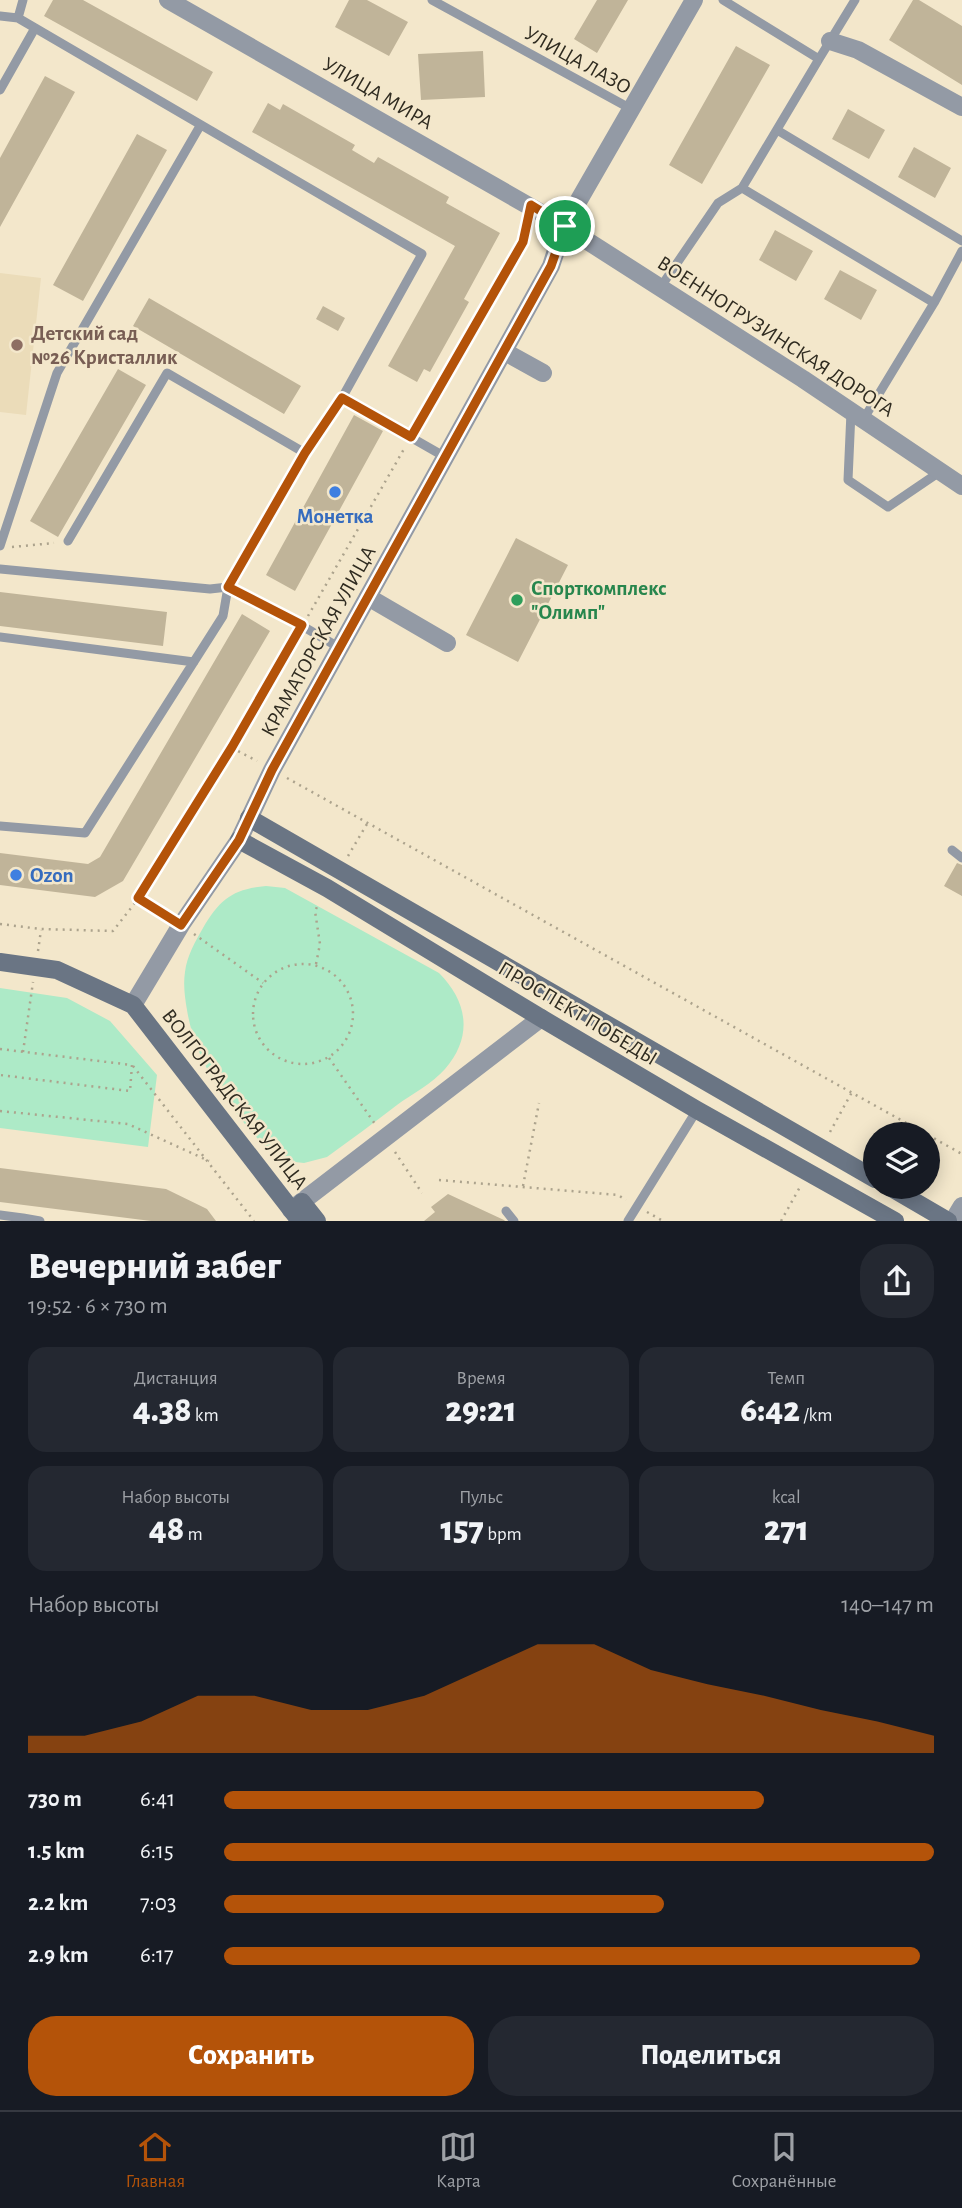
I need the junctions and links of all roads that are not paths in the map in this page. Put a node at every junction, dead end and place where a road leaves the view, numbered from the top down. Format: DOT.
graph roads {
  1 [pos="23,0"];
  2 [pos="432,0"];
  3 [pos="694,0"];
  4 [pos="723,0"];
  5 [pos="855,0"];
  6 [pos="177,2"];
  7 [pos="0,16"];
  8 [pos="18,18"];
  9 [pos="35,28"];
  10 [pos="830,41"];
  11 [pos="820,59"];
  12 [pos="0,90"];
  13 [pos="962,107"];
  14 [pos="633,110"];
  15 [pos="200,126"];
  16 [pos="777,130"];
  17 [pos="742,188"];
  18 [pos="565,226"];
  19 [pos="962,241"];
  20 [pos="962,251"];
  21 [pos="660,288"];
  22 [pos="934,303"];
  23 [pos="505,352"];
  24 [pos="543,373"];
  25 [pos="342,398"];
  26 [pos="857,416"];
  27 [pos="305,453"];
  28 [pos="447,458"];
  29 [pos="941,471"];
  30 [pos="962,486"];
  31 [pos="68,541"];
  32 [pos="0,547"];
  33 [pos="0,569"];
  34 [pos="228,587"];
  35 [pos="368,597"];
  36 [pos="0,637"];
  37 [pos="447,643"];
  38 [pos="341,648"];
  39 [pos="194,662"];
  40 [pos="249,818"];
  41 [pos="0,826"];
  42 [pos="239,840"];
  43 [pos="953,850"];
  44 [pos="962,858"];
  45 [pos="0,962"];
  46 [pos="551,993"];
  47 [pos="133,1005"];
  48 [pos="541,1018"];
  49 [pos="697,1110"];
  50 [pos="863,1172"];
  51 [pos="911,1199"];
  52 [pos="962,1206"];
  53 [pos="298,1211"];
  54 [pos="506,1211"];
  55 [pos="0,1215"];
  56 [pos="23,1220"];
  57 [pos="40,1221"];
  58 [pos="317,1221"];
  59 [pos="514,1221"];
  60 [pos="626,1221"];
  61 [pos="895,1221"];
  62 [pos="951,1221"];
  1 -- 8 [label="lane"];
  2 -- 14 [label="lane, УЛИЦА ЛАЗО"];
  3 -- 14 [label="street, КРАМАТОРСКАЯ УЛИЦА"];
  4 -- 11 [label="lane"];
  5 -- 10 [label="lane"];
  6 -- 18 [label="street, УЛИЦА МИРА"];
  7 -- 8 [label="lane"];
  8 -- 9 [label="lane"];
  9 -- 12 [label="lane"];
  9 -- 15 [label="lane"];
  10 -- 11 [label="lane"];
  10 -- 13 [label="street"];
  11 -- 16 [label="lane"];
  14 -- 18 [label="street, КРАМАТОРСКАЯ УЛИЦА"];
  15 -- 25 [label="lane"];
  15 -- 32 [label="lane"];
  16 -- 17 [label="lane"];
  16 -- 19 [label="lane"];
  17 -- 21 [label="lane"];
  17 -- 22 [label="lane"];
  18 -- 21 [label="street, ВОЕННОГРУЗИНСКАЯ ДОРОГА"];
  18 -- 23 [label="street, КРАМАТОРСКАЯ УЛИЦА"];
  20 -- 22 [label="lane"];
  21 -- 26 [label="street, ВОЕННОГРУЗИНСКАЯ ДОРОГА"];
  22 -- 26 [label="lane"];
  23 -- 24 [label="street"];
  23 -- 28 [label="street, КРАМАТОРСКАЯ УЛИЦА"];
  25 -- 27 [label="lane"];
  25 -- 28 [label="lane"];
  26 -- 29 [label="street, ВОЕННОГРУЗИНСКАЯ ДОРОГА"];
  26 -- 29 [label="lane"];
  27 -- 31 [label="lane"];
  27 -- 34 [label="lane"];
  28 -- 35 [label="street, КРАМАТОРСКАЯ УЛИЦА"];
  29 -- 30 [label="street, ВОЕННОГРУЗИНСКАЯ ДОРОГА"];
  33 -- 34 [label="lane"];
  34 -- 38 [label="lane"];
  34 -- 39 [label="lane"];
  35 -- 37 [label="street"];
  35 -- 38 [label="street, КРАМАТОРСКАЯ УЛИЦА"];
  36 -- 39 [label="lane"];
  38 -- 40 [label="street, КРАМАТОРСКАЯ УЛИЦА"];
  39 -- 41 [label="lane"];
  40 -- 42 [label="street, КРАМАТОРСКАЯ УЛИЦА"];
  40 -- 46 [label="main road"];
  42 -- 47 [label="street, КРАМАТОРСКАЯ УЛИЦА"];
  42 -- 48 [label="main road, ПРОСПЕКТ ПОБЕДЫ"];
  43 -- 44 [label="lane"];
  45 -- 47 [label="main road"];
  46 -- 48 [label="main road"];
  46 -- 50 [label="main road"];
  47 -- 53 [label="main road, ВОЛГОГРАДСКАЯ УЛИЦА"];
  48 -- 49 [label="main road, ПРОСПЕКТ ПОБЕДЫ"];
  48 -- 53 [label="street"];
  49 -- 60 [label="lane"];
  49 -- 61 [label="main road, ПРОСПЕКТ ПОБЕДЫ"];
  51 -- 62 [label="main road"];
  52 -- 62 [label="street"];
  53 -- 58 [label="main road, ВОЛГОГРАДСКАЯ УЛИЦА"];
  54 -- 59 [label="lane"];
  55 -- 56 [label="lane"];
  56 -- 57 [label="lane"];
}
